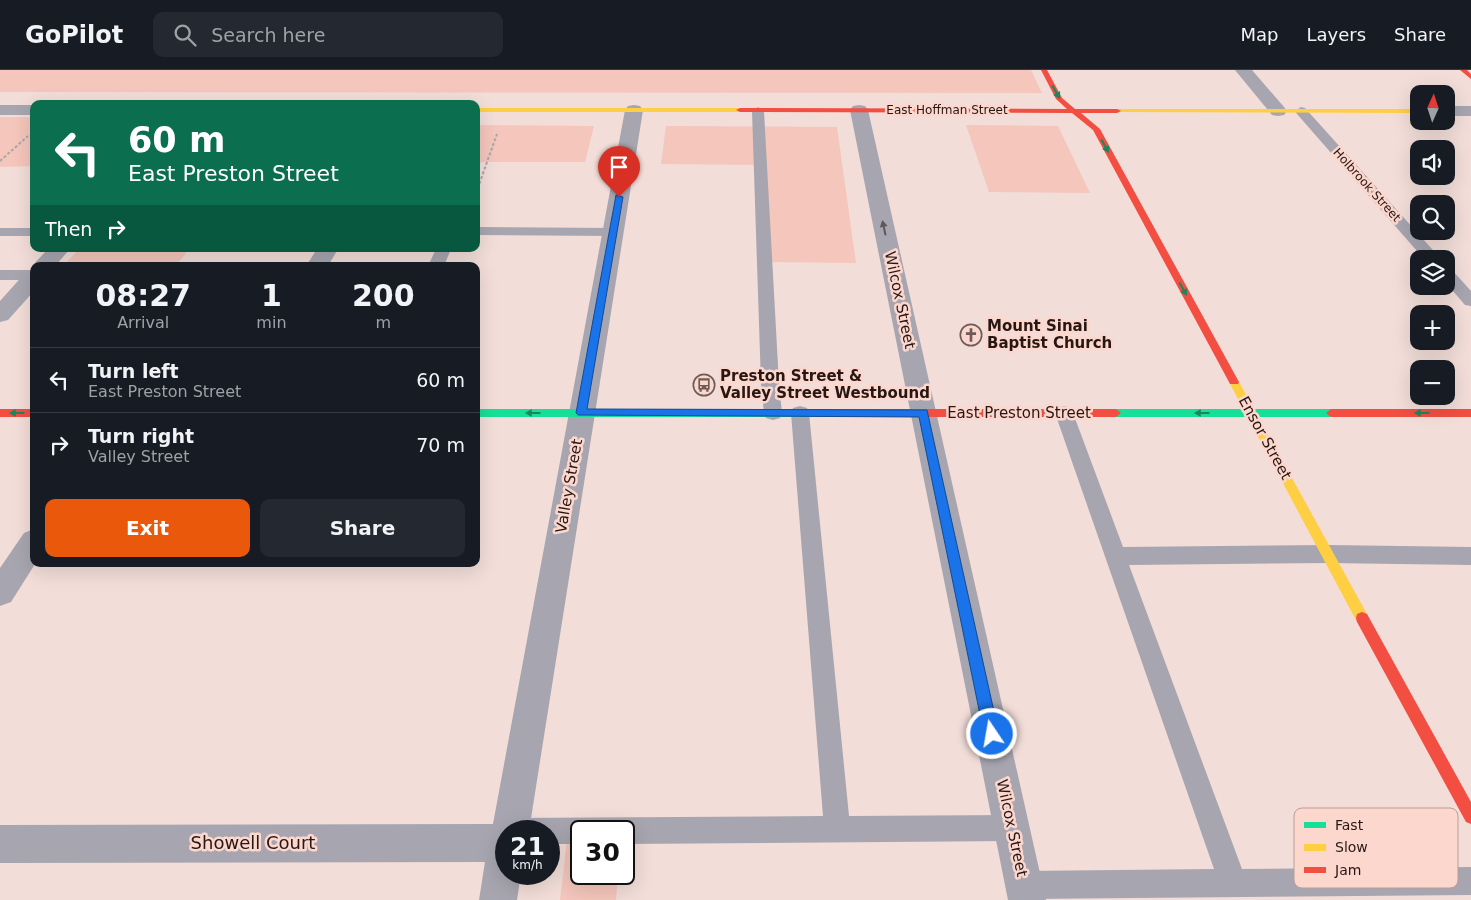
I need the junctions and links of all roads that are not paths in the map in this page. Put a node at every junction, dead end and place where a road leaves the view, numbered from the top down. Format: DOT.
graph roads {
  1 [pos="1044,70"];
  2 [pos="1243,70"];
  3 [pos="1463,70"];
  4 [pos="1471,77"];
  5 [pos="0,110"];
  6 [pos="30,110"];
  7 [pos="480,110"];
  8 [pos="634,110"];
  9 [pos="758,110"];
  10 [pos="859,110"];
  11 [pos="1074,110"];
  12 [pos="1278,111"];
  13 [pos="1301,111"];
  14 [pos="1410,111"];
  15 [pos="1455,111"];
  16 [pos="1471,111"];
  17 [pos="480,231"];
  18 [pos="0,232"];
  19 [pos="30,232"];
  20 [pos="613,232"];
  21 [pos="1425,250"];
  22 [pos="56,252"];
  23 [pos="47,262"];
  24 [pos="0,275"];
  25 [pos="30,276"];
  26 [pos="30,281"];
  27 [pos="1455,284"];
  28 [pos="1471,301"];
  29 [pos="0,315"];
  30 [pos="0,413"];
  31 [pos="30,413"];
  32 [pos="480,413"];
  33 [pos="581,413"];
  34 [pos="773,413"];
  35 [pos="800,413"];
  36 [pos="924,413"];
  37 [pos="1064,413"];
  38 [pos="1251,413"];
  39 [pos="1471,413"];
  40 [pos="30,547"];
  41 [pos="1328,554"];
  42 [pos="1115,556"];
  43 [pos="1471,556"];
  44 [pos="0,592"];
  45 [pos="1471,817"];
  46 [pos="512,820"];
  47 [pos="1012,828"];
  48 [pos="837,829"];
  49 [pos="560,831"];
  50 [pos="495,842"];
  51 [pos="0,844"];
  52 [pos="1458,881"];
  53 [pos="1471,881"];
  54 [pos="1294,882"];
  55 [pos="1233,883"];
  56 [pos="500,885"];
  57 [pos="1025,893"];
  58 [pos="498,900"];
  1 -- 11 [label="street, Ensor Street, one-way"];
  2 -- 12 [label="street"];
  3 -- 4 [label="street"];
  5 -- 6 [label="street"];
  7 -- 8 [label="street, East Hoffman Street"];
  8 -- 9 [label="street, East Hoffman Street"];
  8 -- 20 [label="street, Valley Street"];
  9 -- 10 [label="street, East Hoffman Street"];
  9 -- 34 [label="lane"];
  10 -- 11 [label="street, East Hoffman Street"];
  36 -- 10 [label="street, Wilcox Street, one-way"];
  11 -- 12 [label="street, East Hoffman Street"];
  11 -- 38 [label="street, Ensor Street, one-way"];
  12 -- 13 [label="street, East Hoffman Street"];
  13 -- 14 [label="street, East Hoffman Street"];
  13 -- 21 [label="lane, Holbrook Street"];
  15 -- 16 [label="street"];
  17 -- 20 [label="lane"];
  18 -- 19 [label="lane"];
  20 -- 33 [label="street, Valley Street"];
  22 -- 23 [label="street"];
  24 -- 25 [label="lane"];
  26 -- 29 [label="street"];
  27 -- 28 [label="lane"];
  31 -- 30 [label="street, one-way"];
  33 -- 32 [label="street, East Preston Street, one-way"];
  33 -- 34 [label="street, East Preston Street"];
  33 -- 46 [label="street, Valley Street"];
  34 -- 35 [label="street, East Preston Street"];
  35 -- 36 [label="street, East Preston Street"];
  35 -- 48 [label="lane"];
  36 -- 37 [label="street, East Preston Street"];
  36 -- 47 [label="street, Wilcox Street"];
  38 -- 37 [label="street, East Preston Street, one-way"];
  37 -- 42 [label="lane"];
  39 -- 38 [label="street, East Preston Street, one-way"];
  38 -- 41 [label="street, Ensor Street"];
  40 -- 44 [label="street"];
  41 -- 42 [label="lane"];
  41 -- 43 [label="lane"];
  41 -- 45 [label="street, Ensor Street"];
  42 -- 55 [label="lane"];
  47 -- 48 [label="lane"];
  47 -- 57 [label="street, Wilcox Street"];
  48 -- 49 [label="lane"];
  50 -- 51 [label="street, Showell Court"];
  52 -- 53 [label="lane"];
  54 -- 55 [label="lane"];
  55 -- 57 [label="lane"];
  56 -- 58 [label="street"];
}
